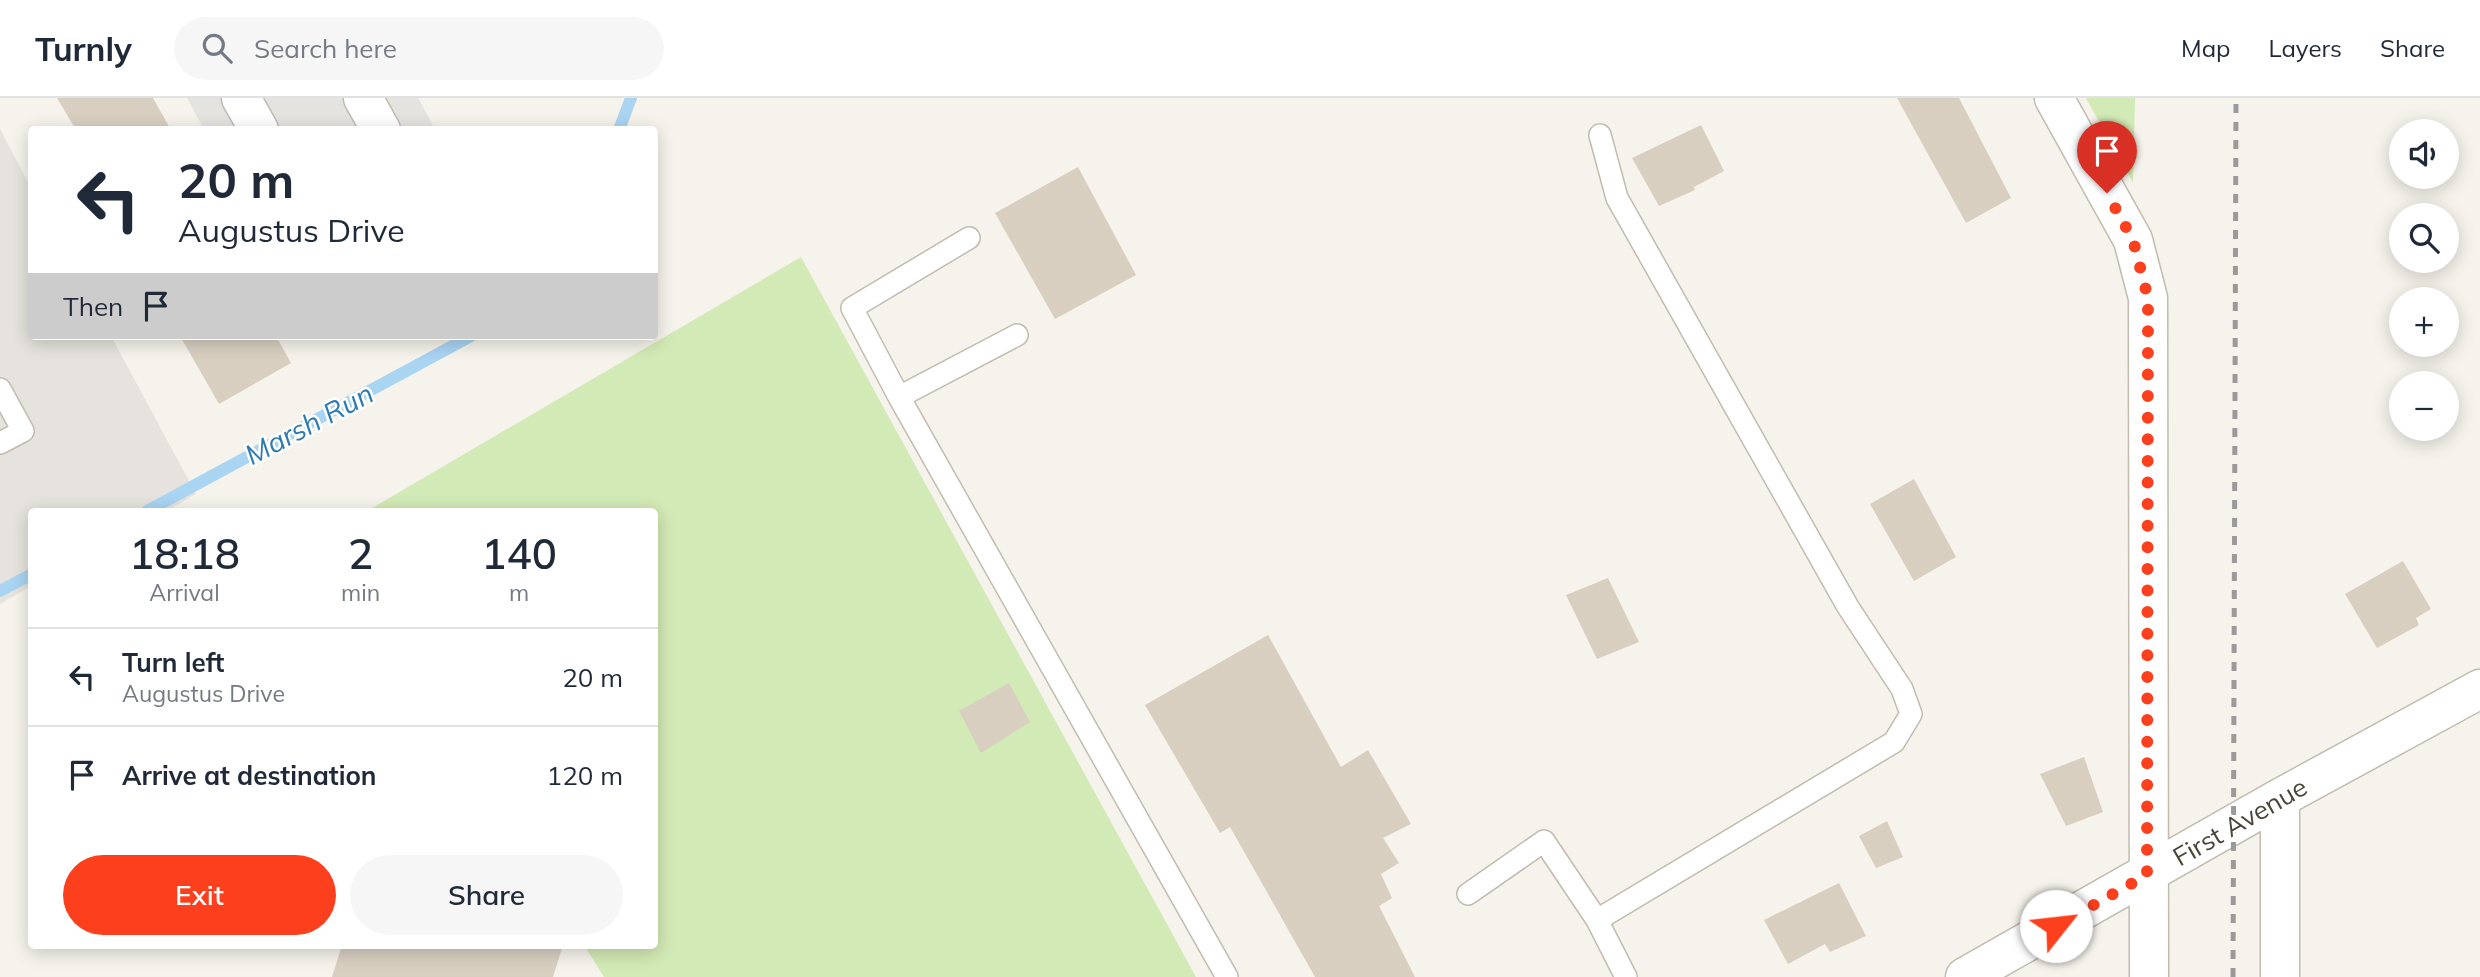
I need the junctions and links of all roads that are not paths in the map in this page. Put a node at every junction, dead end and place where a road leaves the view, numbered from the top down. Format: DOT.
graph roads {
  1 [pos="241,98"];
  2 [pos="363,98"];
  3 [pos="2054,98"];
  4 [pos="257,126"];
  5 [pos="379,126"];
  6 [pos="1600,135"];
  7 [pos="969,238"];
  8 [pos="1017,335"];
  9 [pos="0,389"];
  10 [pos="899,397"];
  11 [pos="0,443"];
  12 [pos="2480,689"];
  13 [pos="2280,798"];
  14 [pos="2147,875"];
  15 [pos="1468,894"];
  16 [pos="1597,920"];
  17 [pos="1227,977"];
  18 [pos="1626,977"];
  19 [pos="1965,977"];
  20 [pos="2149,977"];
  21 [pos="2280,977"];
  1 -- 4 [label="street"];
  2 -- 5 [label="street"];
  3 -- 14 [label="street"];
  6 -- 16 [label="lane"];
  7 -- 10 [label="lane"];
  8 -- 10 [label="lane"];
  9 -- 11 [label="lane"];
  10 -- 17 [label="lane"];
  12 -- 13 [label="street, First Avenue"];
  13 -- 14 [label="street, First Avenue"];
  13 -- 21 [label="street"];
  14 -- 19 [label="street, First Avenue"];
  14 -- 20 [label="street"];
  15 -- 16 [label="lane"];
  16 -- 18 [label="lane"];
}
